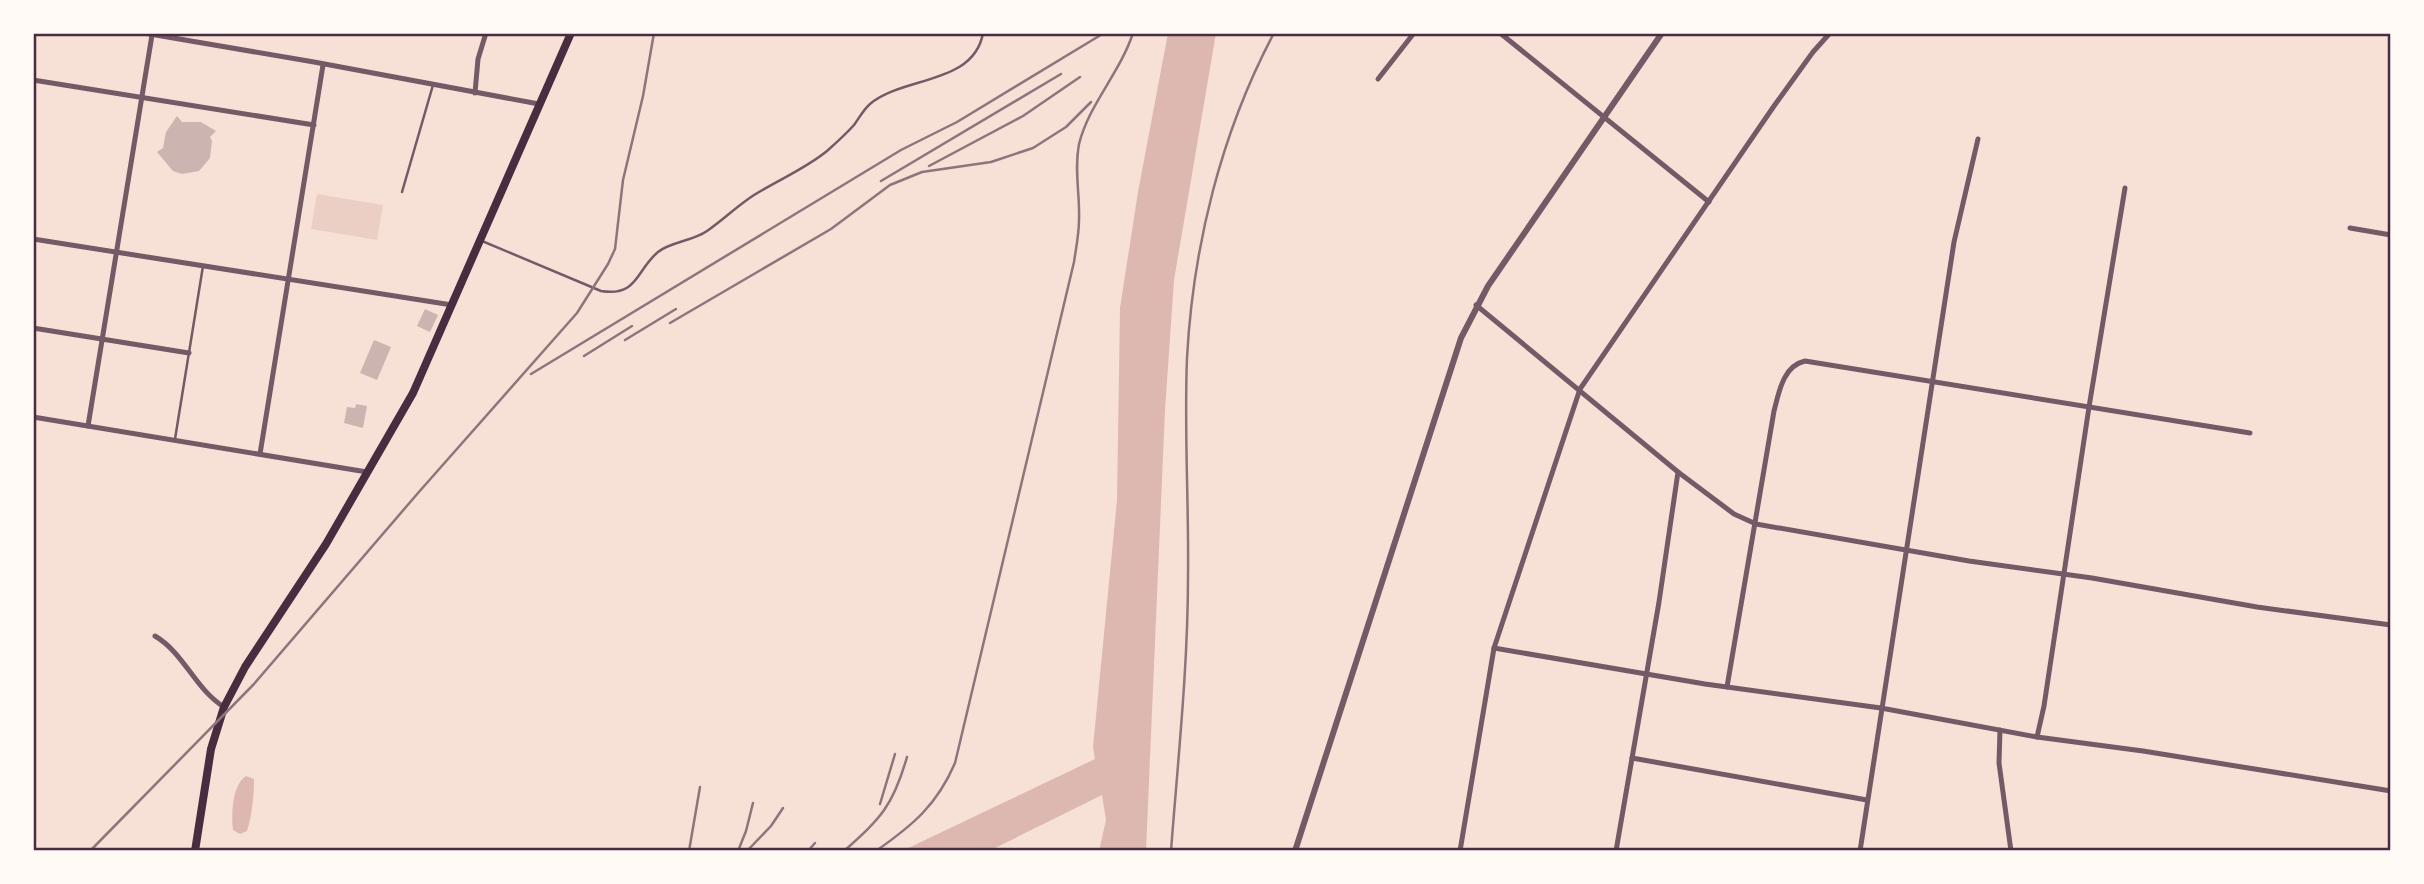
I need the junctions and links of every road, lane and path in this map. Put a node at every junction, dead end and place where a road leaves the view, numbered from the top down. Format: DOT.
graph roads {
  1 [pos="144,33"];
  2 [pos="486,33"];
  3 [pos="570,33"];
  4 [pos="982,33"];
  5 [pos="1414,33"];
  6 [pos="1500,33"];
  7 [pos="1662,33"];
  8 [pos="1830,33"];
  9 [pos="152,35"];
  10 [pos="323,65"];
  11 [pos="1378,79"];
  12 [pos="33,80"];
  13 [pos="433,85"];
  14 [pos="475,93"];
  15 [pos="141,98"];
  16 [pos="539,104"];
  17 [pos="1605,118"];
  18 [pos="314,125"];
  19 [pos="1978,139"];
  20 [pos="2125,188"];
  21 [pos="402,192"];
  22 [pos="1709,202"];
  23 [pos="2350,228"];
  24 [pos="2391,235"];
  25 [pos="33,239"];
  26 [pos="480,241"];
  27 [pos="116,252"];
  28 [pos="203,266"];
  29 [pos="288,279"];
  30 [pos="452,305"];
  31 [pos="1476,305"];
  32 [pos="33,328"];
  33 [pos="102,339"];
  34 [pos="189,353"];
  35 [pos="1933,382"];
  36 [pos="1580,389"];
  37 [pos="2089,407"];
  38 [pos="33,416"];
  39 [pos="88,426"];
  40 [pos="2250,433"];
  41 [pos="175,440"];
  42 [pos="260,454"];
  43 [pos="1678,471"];
  44 [pos="367,472"];
  45 [pos="1756,524"];
  46 [pos="1906,550"];
  47 [pos="2064,575"];
  48 [pos="2391,625"];
  49 [pos="155,636"];
  50 [pos="1494,648"];
  51 [pos="1647,673"];
  52 [pos="1727,687"];
  53 [pos="224,707"];
  54 [pos="1881,708"];
  55 [pos="2000,730"];
  56 [pos="2037,737"];
  57 [pos="1632,758"];
  58 [pos="2391,791"];
  59 [pos="1867,800"];
  60 [pos="195,851"];
  61 [pos="1295,851"];
  62 [pos="1460,851"];
  63 [pos="1616,851"];
  64 [pos="1860,851"];
  65 [pos="2011,851"];
  1 -- 9 [label="street"];
  2 -- 14 [label="street"];
  3 -- 16 [label="main road"];
  4 -- 26 [label="lane"];
  5 -- 11 [label="street"];
  6 -- 17 [label="street"];
  7 -- 17 [label="street"];
  8 -- 22 [label="street"];
  9 -- 10 [label="street"];
  9 -- 15 [label="street"];
  10 -- 13 [label="street"];
  10 -- 18 [label="street"];
  12 -- 15 [label="street"];
  13 -- 14 [label="street"];
  13 -- 21 [label="lane"];
  14 -- 16 [label="street"];
  15 -- 18 [label="street"];
  15 -- 27 [label="street"];
  16 -- 26 [label="main road"];
  17 -- 22 [label="street"];
  17 -- 31 [label="street"];
  18 -- 29 [label="street"];
  19 -- 35 [label="street"];
  20 -- 37 [label="street"];
  22 -- 36 [label="street"];
  23 -- 24 [label="street"];
  25 -- 27 [label="street"];
  26 -- 30 [label="main road"];
  27 -- 28 [label="street"];
  27 -- 33 [label="street"];
  28 -- 29 [label="street"];
  28 -- 34 [label="lane"];
  29 -- 30 [label="street"];
  29 -- 42 [label="street"];
  30 -- 44 [label="main road"];
  31 -- 36 [label="street"];
  31 -- 61 [label="street"];
  32 -- 33 [label="street"];
  33 -- 34 [label="street"];
  33 -- 39 [label="street"];
  34 -- 41 [label="lane"];
  35 -- 37 [label="street"];
  35 -- 45 [label="street"];
  35 -- 46 [label="street"];
  36 -- 43 [label="street"];
  36 -- 50 [label="street"];
  37 -- 40 [label="street"];
  37 -- 47 [label="street"];
  38 -- 39 [label="street"];
  39 -- 41 [label="street"];
  41 -- 42 [label="street"];
  42 -- 44 [label="street"];
  43 -- 45 [label="street"];
  43 -- 51 [label="street"];
  44 -- 53 [label="main road"];
  45 -- 46 [label="street"];
  45 -- 52 [label="street"];
  46 -- 47 [label="street"];
  46 -- 54 [label="street"];
  47 -- 48 [label="street"];
  47 -- 56 [label="street"];
  49 -- 53 [label="street"];
  50 -- 51 [label="street"];
  50 -- 62 [label="street"];
  51 -- 52 [label="street"];
  51 -- 57 [label="street"];
  52 -- 54 [label="street"];
  53 -- 60 [label="main road"];
  54 -- 55 [label="street"];
  54 -- 59 [label="street"];
  55 -- 56 [label="street"];
  55 -- 65 [label="street"];
  56 -- 58 [label="street"];
  57 -- 59 [label="street"];
  57 -- 63 [label="street"];
  59 -- 64 [label="street"];
}
